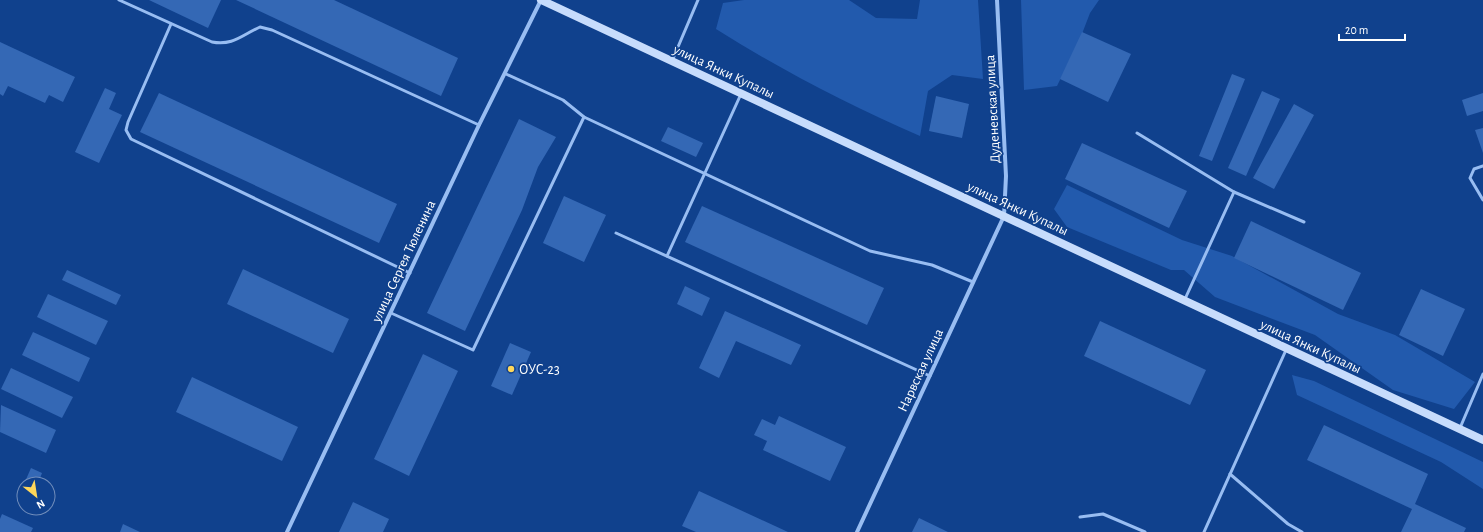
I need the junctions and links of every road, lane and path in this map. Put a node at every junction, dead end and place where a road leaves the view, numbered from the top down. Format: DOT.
graph roads {
  1 [pos="119,0"];
  2 [pos="541,0"];
  3 [pos="698,0"];
  4 [pos="997,0"];
  5 [pos="171,24"];
  6 [pos="672,61"];
  7 [pos="506,74"];
  8 [pos="741,94"];
  9 [pos="584,117"];
  10 [pos="479,126"];
  11 [pos="1137,133"];
  12 [pos="1483,166"];
  13 [pos="704,173"];
  14 [pos="1234,192"];
  15 [pos="1483,200"];
  16 [pos="1004,216"];
  17 [pos="1304,222"];
  18 [pos="616,234"];
  19 [pos="667,256"];
  20 [pos="410,273"];
  21 [pos="973,282"];
  22 [pos="1184,301"];
  23 [pos="391,313"];
  24 [pos="1287,349"];
  25 [pos="1483,374"];
  26 [pos="930,376"];
  27 [pos="1459,429"];
  28 [pos="1483,440"];
  29 [pos="1230,474"];
  30 [pos="1080,517"];
  31 [pos="287,532"];
  32 [pos="857,532"];
  33 [pos="1145,532"];
  34 [pos="1204,532"];
  35 [pos="1302,532"];
  1 -- 5 [label="lane"];
  2 -- 6 [label="street, улица Янки Купалы"];
  2 -- 7 [label="street, улица Сергея Тюленина"];
  3 -- 6 [label="lane"];
  4 -- 16 [label="street, Дуденевская улица"];
  5 -- 10 [label="lane"];
  5 -- 20 [label="lane"];
  6 -- 8 [label="street, улица Янки Купалы"];
  7 -- 9 [label="lane"];
  7 -- 10 [label="street, улица Сергея Тюленина"];
  8 -- 13 [label="lane"];
  8 -- 16 [label="street, улица Янки Купалы"];
  9 -- 13 [label="lane"];
  9 -- 23 [label="lane"];
  10 -- 20 [label="street, улица Сергея Тюленина"];
  11 -- 14 [label="lane"];
  12 -- 15 [label="lane"];
  13 -- 19 [label="lane"];
  13 -- 21 [label="lane"];
  14 -- 17 [label="lane"];
  14 -- 22 [label="lane"];
  16 -- 21 [label="street, Нарвская улица"];
  16 -- 22 [label="street, улица Янки Купалы"];
  18 -- 19 [label="lane"];
  19 -- 26 [label="lane"];
  20 -- 23 [label="street, улица Сергея Тюленина"];
  21 -- 26 [label="street, Нарвская улица"];
  22 -- 24 [label="street, улица Янки Купалы"];
  23 -- 31 [label="street, улица Сергея Тюленина"];
  24 -- 27 [label="street, улица Янки Купалы"];
  24 -- 29 [label="lane"];
  25 -- 27 [label="lane"];
  26 -- 32 [label="street, Нарвская улица"];
  27 -- 28 [label="street, улица Янки Купалы"];
  29 -- 34 [label="lane"];
  29 -- 35 [label="lane"];
  30 -- 33 [label="lane"];
}
